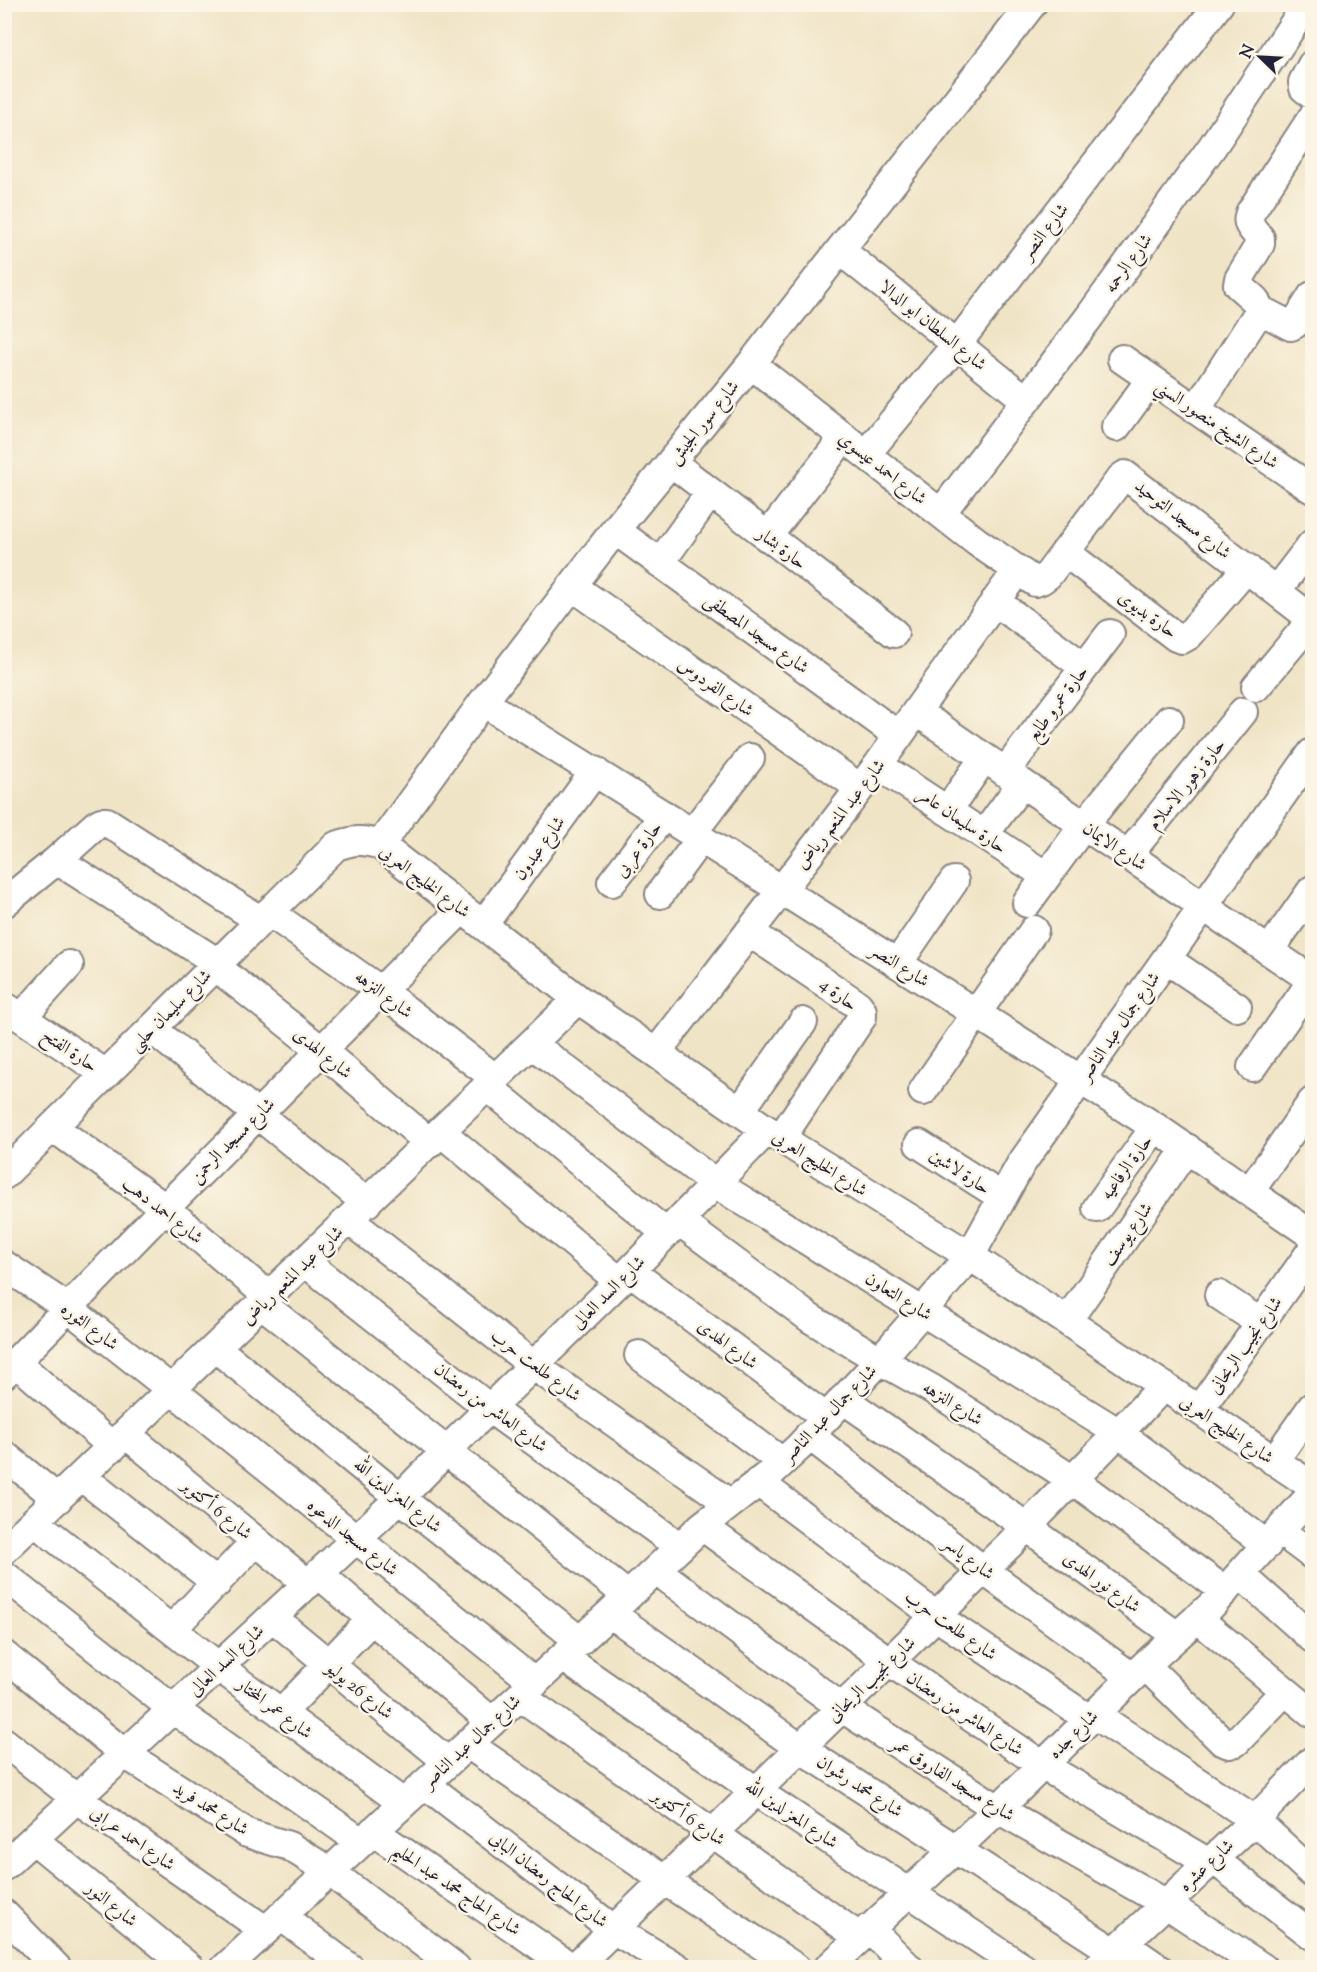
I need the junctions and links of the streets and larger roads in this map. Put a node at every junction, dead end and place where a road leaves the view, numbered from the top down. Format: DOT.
graph roads {
  1 [pos="1032,4"];
  2 [pos="1219,4"];
  3 [pos="1306,8"];
  4 [pos="1312,65"];
  5 [pos="1312,95"];
  6 [pos="1312,118"];
  7 [pos="840,250"];
  8 [pos="1312,296"];
  9 [pos="1260,310"];
  10 [pos="957,344"];
  11 [pos="1122,359"];
  12 [pos="751,364"];
  13 [pos="1150,379"];
  14 [pos="1026,400"];
  15 [pos="1196,410"];
  16 [pos="1116,427"];
  17 [pos="855,446"];
  18 [pos="671,462"];
  19 [pos="1312,488"];
  20 [pos="710,492"];
  21 [pos="940,513"];
  22 [pos="615,530"];
  23 [pos="767,537"];
  24 [pos="1312,544"];
  25 [pos="1065,552"];
  26 [pos="660,563"];
  27 [pos="1246,568"];
  28 [pos="1017,571"];
  29 [pos="572,586"];
  30 [pos="1276,591"];
  31 [pos="995,601"];
  32 [pos="1312,619"];
  33 [pos="894,633"];
  34 [pos="1110,634"];
  35 [pos="1084,667"];
  36 [pos="1256,687"];
  37 [pos="483,702"];
  38 [pos="917,712"];
  39 [pos="1243,712"];
  40 [pos="1169,720"];
  41 [pos="899,736"];
  42 [pos="1312,753"];
  43 [pos="750,758"];
  44 [pos="878,765"];
  45 [pos="595,771"];
  46 [pos="1004,771"];
  47 [pos="860,788"];
  48 [pos="947,811"];
  49 [pos="664,815"];
  50 [pos="1084,825"];
  51 [pos="697,835"];
  52 [pos="984,835"];
  53 [pos="380,845"];
  54 [pos="336,846"];
  55 [pos="1128,855"];
  56 [pos="57,860"];
  57 [pos="1046,876"];
  58 [pos="954,881"];
  59 [pos="612,882"];
  60 [pos="782,890"];
  61 [pos="1312,890"];
  62 [pos="660,894"];
  63 [pos="4,903"];
  64 [pos="1203,906"];
  65 [pos="265,916"];
  66 [pos="472,917"];
  67 [pos="749,932"];
  68 [pos="1269,951"];
  69 [pos="1166,959"];
  70 [pos="898,963"];
  71 [pos="69,965"];
  72 [pos="216,965"];
  73 [pos="1312,981"];
  74 [pos="381,991"];
  75 [pos="578,999"];
  76 [pos="1237,1007"];
  77 [pos="13,1012"];
  78 [pos="976,1013"];
  79 [pos="803,1022"];
  80 [pos="152,1029"];
  81 [pos="532,1044"];
  82 [pos="321,1050"];
  83 [pos="656,1053"];
  84 [pos="1252,1066"];
  85 [pos="106,1074"];
  86 [pos="1082,1080"];
  87 [pos="492,1083"];
  88 [pos="922,1091"];
  89 [pos="1312,1102"];
  90 [pos="740,1111"];
  91 [pos="259,1114"];
  92 [pos="1155,1127"];
  93 [pos="54,1128"];
  94 [pos="774,1134"];
  95 [pos="435,1138"];
  96 [pos="919,1144"];
  97 [pos="1187,1148"];
  98 [pos="4,1175"];
  99 [pos="716,1184"];
  100 [pos="1250,1191"];
  101 [pos="1002,1197"];
  102 [pos="165,1208"];
  103 [pos="1097,1208"];
  104 [pos="358,1212"];
  105 [pos="672,1227"];
  106 [pos="1312,1234"];
  107 [pos="1312,1250"];
  108 [pos="970,1256"];
  109 [pos="305,1262"];
  110 [pos="4,1265"];
  111 [pos="625,1276"];
  112 [pos="1219,1295"];
  113 [pos="265,1301"];
  114 [pos="68,1308"];
  115 [pos="922,1310"];
  116 [pos="1067,1321"];
  117 [pos="1261,1323"];
  118 [pos="216,1348"];
  119 [pos="639,1355"];
  120 [pos="880,1360"];
  121 [pos="533,1365"];
  122 [pos="10,1368"];
  123 [pos="1164,1386"];
  124 [pos="172,1390"];
  125 [pos="1312,1407"];
  126 [pos="489,1408"];
  127 [pos="1199,1410"];
  128 [pos="826,1417"];
  129 [pos="1119,1433"];
  130 [pos="120,1440"];
  131 [pos="446,1451"];
  132 [pos="4,1455"];
  133 [pos="1274,1461"];
  134 [pos="782,1462"];
  135 [pos="82,1477"];
  136 [pos="1073,1480"];
  137 [pos="758,1482"];
  138 [pos="1312,1486"];
  139 [pos="1312,1494"];
  140 [pos="400,1498"];
  141 [pos="58,1499"];
  142 [pos="729,1503"];
  143 [pos="35,1521"];
  144 [pos="702,1526"];
  145 [pos="1027,1527"];
  146 [pos="1273,1538"];
  147 [pos="356,1539"];
  148 [pos="256,1541"];
  149 [pos="680,1547"];
  150 [pos="4,1550"];
  151 [pos="1312,1555"];
  152 [pos="656,1570"];
  153 [pos="983,1570"];
  154 [pos="4,1575"];
  155 [pos="313,1579"];
  156 [pos="217,1583"];
  157 [pos="1233,1583"];
  158 [pos="619,1605"];
  159 [pos="936,1616"];
  160 [pos="272,1617"];
  161 [pos="372,1619"];
  162 [pos="1187,1627"];
  163 [pos="172,1629"];
  164 [pos="1312,1638"];
  165 [pos="572,1649"];
  166 [pos="4,1655"];
  167 [pos="890,1662"];
  168 [pos="329,1664"];
  169 [pos="219,1666"];
  170 [pos="1138,1671"];
  171 [pos="527,1689"];
  172 [pos="1285,1691"];
  173 [pos="841,1707"];
  174 [pos="173,1709"];
  175 [pos="281,1713"];
  176 [pos="1312,1713"];
  177 [pos="1091,1717"];
  178 [pos="492,1722"];
  179 [pos="4,1742"];
  180 [pos="800,1748"];
  181 [pos="458,1753"];
  182 [pos="125,1754"];
  183 [pos="1042,1765"];
  184 [pos="1309,1772"];
  185 [pos="425,1784"];
  186 [pos="756,1791"];
  187 [pos="77,1799"];
  188 [pos="404,1803"];
  189 [pos="998,1809"];
  190 [pos="1255,1820"];
  191 [pos="712,1833"];
  192 [pos="367,1837"];
  193 [pos="33,1839"];
  194 [pos="955,1848"];
  195 [pos="1211,1861"];
  196 [pos="4,1866"];
  197 [pos="329,1871"];
  198 [pos="1312,1873"];
  199 [pos="664,1880"];
  200 [pos="908,1892"];
  201 [pos="1166,1903"];
  202 [pos="4,1914"];
  203 [pos="273,1923"];
  204 [pos="613,1929"];
  205 [pos="864,1933"];
  206 [pos="1312,1935"];
  207 [pos="1111,1954"];
  208 [pos="57,1968"];
  209 [pos="190,1968"];
  210 [pos="225,1968"];
  211 [pos="350,1968"];
  212 [pos="456,1968"];
  213 [pos="573,1968"];
  214 [pos="678,1968"];
  215 [pos="796,1968"];
  216 [pos="828,1968"];
  217 [pos="909,1968"];
  218 [pos="1023,1968"];
  219 [pos="1158,1968"];
  220 [pos="1263,1968"];
  1 -- 7 [label="street, شارع سور الجيش"];
  2 -- 10 [label="street, شارع النصر"];
  3 -- 14 [label="street, شارع الرحمه"];
  4 -- 5 [label="street"];
  6 -- 9 [label="street"];
  7 -- 10 [label="street, شارع السلطان ابو الدالا"];
  7 -- 12 [label="street, شارع سور الجيش"];
  8 -- 9 [label="street"];
  9 -- 15 [label="street"];
  10 -- 14 [label="street, شارع السلطان ابو الدالا"];
  10 -- 17 [label="street, شارع النصر"];
  11 -- 13 [label="street, شارع الشيخ منصور السني"];
  12 -- 17 [label="street, شارع احمد عيسوي"];
  12 -- 18 [label="street, شارع سور الجيش"];
  13 -- 15 [label="street, شارع الشيخ منصور السني"];
  13 -- 16 [label="street"];
  14 -- 21 [label="street, شارع الرحمه"];
  15 -- 19 [label="street, شارع الشيخ منصور السني"];
  17 -- 21 [label="street, شارع احمد عيسوي"];
  17 -- 23 [label="street, شارع النصر"];
  18 -- 20 [label="street, حارة بشار"];
  18 -- 22 [label="street, شارع سور الجيش"];
  20 -- 23 [label="street, حارة بشار"];
  20 -- 26 [label="street"];
  21 -- 28 [label="street, شارع احمد عيسوي"];
  22 -- 26 [label="street, شارع مسجد المصطفى"];
  22 -- 29 [label="street, شارع سور الجيش"];
  23 -- 33 [label="street, حارة بشار"];
  24 -- 30 [label="street"];
  25 -- 27 [label="street, حارة بديوى"];
  25 -- 27 [label="street, شارع مسجد التوحيد"];
  25 -- 28 [label="street, شارع مسجد التوحيد"];
  26 -- 41 [label="street, شارع مسجد المصطفى"];
  27 -- 30 [label="street, شارع مسجد التوحيد"];
  28 -- 31 [label="street, شارع عبد المنعم رياض"];
  29 -- 37 [label="street, شارع سور الجيش"];
  29 -- 47 [label="street, شارع الفردوس"];
  30 -- 32 [label="street, شارع مسجد التوحيد"];
  31 -- 35 [label="street"];
  31 -- 38 [label="street, شارع عبد المنعم رياض"];
  32 -- 36 [label="street"];
  34 -- 35 [label="street, حارة عمرو طايع"];
  35 -- 46 [label="street, حارة عمرو طايع"];
  37 -- 45 [label="street, شارع النصر"];
  37 -- 53 [label="street, شارع سور الجيش"];
  38 -- 41 [label="street, شارع عبد المنعم رياض"];
  38 -- 46 [label="street, شارع الايمان"];
  39 -- 55 [label="street, حارة زهور الاسلام"];
  40 -- 50 [label="street"];
  41 -- 44 [label="street, شارع عبد المنعم رياض"];
  42 -- 64 [label="street, شارع جمال عبد الناصر"];
  43 -- 51 [label="street"];
  44 -- 47 [label="street, شارع عبد المنعم رياض"];
  44 -- 48 [label="street, حارة سليمان عامر"];
  45 -- 49 [label="street, شارع النصر"];
  45 -- 66 [label="street, شارع عبدون"];
  46 -- 48 [label="street"];
  46 -- 50 [label="street, شارع الايمان"];
  46 -- 52 [label="street"];
  47 -- 60 [label="street, شارع عبد المنعم رياض"];
  48 -- 52 [label="street, حارة سليمان عامر"];
  49 -- 51 [label="street, شارع النصر"];
  49 -- 59 [label="street, حارة عربى"];
  50 -- 55 [label="street, شارع الايمان"];
  50 -- 57 [label="street"];
  51 -- 60 [label="street, شارع النصر"];
  51 -- 62 [label="street"];
  52 -- 57 [label="street, حارة سليمان عامر"];
  53 -- 54 [label="street, شارع الخليج العربى"];
  53 -- 66 [label="street, شارع الخليج العربى"];
  54 -- 65 [label="street, شارع سليمان حلبى"];
  55 -- 64 [label="street, شارع الايمان"];
  56 -- 63 [label="street"];
  56 -- 65 [label="street, شارع النزهه"];
  56 -- 72 [label="street, شارع الهدى"];
  57 -- 78 [label="street"];
  58 -- 70 [label="street"];
  60 -- 67 [label="street, شارع عبد المنعم رياض"];
  60 -- 70 [label="street, شارع النصر"];
  61 -- 68 [label="street"];
  64 -- 68 [label="street, شارع الايمان"];
  64 -- 69 [label="street, شارع جمال عبد الناصر"];
  65 -- 72 [label="street, شارع سليمان حلبى"];
  65 -- 74 [label="street, شارع النزهه"];
  66 -- 74 [label="street, شارع مسجد الرحمن"];
  66 -- 75 [label="street, شارع الخليج العربى"];
  67 -- 83 [label="street, شارع عبد المنعم رياض"];
  67 -- 94 [label="street, حارة 4"];
  68 -- 73 [label="street, شارع الايمان"];
  69 -- 76 [label="street"];
  69 -- 86 [label="street, شارع جمال عبد الناصر"];
  70 -- 78 [label="street, شارع النصر"];
  71 -- 77 [label="street"];
  72 -- 80 [label="street, شارع سليمان حلبى"];
  72 -- 82 [label="street, شارع الهدى"];
  73 -- 84 [label="street"];
  74 -- 82 [label="street, شارع مسجد الرحمن"];
  74 -- 87 [label="street, شارع النزهه"];
  75 -- 81 [label="street, شارع عبد المنعم رياض"];
  75 -- 83 [label="street, شارع الخليج العربى"];
  77 -- 85 [label="street, حارة الفتح"];
  78 -- 86 [label="street, شارع النصر"];
  78 -- 88 [label="street"];
  79 -- 90 [label="street"];
  80 -- 85 [label="street, شارع سليمان حلبى"];
  80 -- 91 [label="street, شارع طلعت حرب"];
  81 -- 87 [label="street, شارع عبد المنعم رياض"];
  81 -- 99 [label="street, شارع التعاون"];
  82 -- 91 [label="street, شارع مسجد الرحمن"];
  82 -- 95 [label="street, شارع الهدى"];
  83 -- 90 [label="street, شارع الخليج العربى"];
  85 -- 93 [label="street, شارع سليمان حلبى"];
  86 -- 92 [label="street, شارع النصر"];
  86 -- 101 [label="street, شارع جمال عبد الناصر"];
  87 -- 95 [label="street, شارع عبد المنعم رياض"];
  87 -- 105 [label="street, شارع النزهه"];
  89 -- 100 [label="street"];
  90 -- 94 [label="street, شارع الخليج العربى"];
  91 -- 102 [label="street, شارع مسجد الرحمن"];
  91 -- 104 [label="street, شارع طلعت حرب"];
  92 -- 97 [label="street, شارع النصر"];
  92 -- 103 [label="street, حارة الرفاعيه"];
  93 -- 98 [label="street, شارع سليمان حلبى"];
  93 -- 102 [label="street, شارع احمد دهب"];
  94 -- 99 [label="street, شارع السد العالى"];
  94 -- 108 [label="street, شارع الخليج العربى"];
  95 -- 104 [label="street, شارع عبد المنعم رياض"];
  95 -- 111 [label="street, شارع الهدى"];
  96 -- 101 [label="street, حارة لاشين"];
  97 -- 100 [label="street, شارع النصر"];
  97 -- 116 [label="street, شارع يوسف"];
  99 -- 105 [label="street, شارع السد العالى"];
  99 -- 115 [label="street, شارع التعاون"];
  100 -- 106 [label="street, شارع النصر"];
  101 -- 108 [label="street, شارع جمال عبد الناصر"];
  102 -- 113 [label="street, شارع احمد دهب"];
  102 -- 114 [label="street, شارع مسجد الرحمن"];
  104 -- 109 [label="street, شارع عبد المنعم رياض"];
  104 -- 121 [label="street, شارع طلعت حرب"];
  105 -- 111 [label="street, شارع السد العالى"];
  105 -- 120 [label="street, شارع النزهه"];
  107 -- 117 [label="street, شارع نجيب الريحانى"];
  108 -- 115 [label="street, شارع جمال عبد الناصر"];
  108 -- 116 [label="street, شارع الخليج العربى"];
  109 -- 113 [label="street, شارع عبد المنعم رياض"];
  109 -- 126 [label="street, شارع العاشر من رمضان"];
  110 -- 114 [label="street, شارع الثوره"];
  111 -- 121 [label="street, شارع السد العالى"];
  111 -- 128 [label="street, شارع الهدى"];
  112 -- 117 [label="street"];
  113 -- 118 [label="street, شارع عبد المنعم رياض"];
  113 -- 131 [label="street"];
  114 -- 122 [label="street, شارع مسجد الرحمن"];
  114 -- 124 [label="street, شارع الثوره"];
  115 -- 120 [label="street, شارع جمال عبد الناصر"];
  115 -- 129 [label="street, شارع التعاون"];
  116 -- 123 [label="street, شارع الخليج العربى"];
  117 -- 127 [label="street, شارع نجيب الريحانى"];
  118 -- 124 [label="street, شارع عبد المنعم رياض"];
  118 -- 140 [label="street, شارع المعز لدين الله"];
  119 -- 134 [label="street"];
  120 -- 128 [label="street, شارع جمال عبد الناصر"];
  120 -- 136 [label="street, شارع النزهه"];
  121 -- 126 [label="street, شارع السد العالى"];
  121 -- 142 [label="street, شارع طلعت حرب"];
  122 -- 130 [label="street, شارع 6 أكتوبر"];
  123 -- 127 [label="street, شارع الخليج العربى"];
  123 -- 129 [label="street, شارع نجيب الريحانى"];
  124 -- 130 [label="street, شارع عبد المنعم رياض"];
  124 -- 147 [label="street, شارع مسجد الدعوه"];
  125 -- 133 [label="street"];
  126 -- 131 [label="street, شارع السد العالى"];
  126 -- 149 [label="street, شارع العاشر من رمضان"];
  127 -- 133 [label="street, شارع الخليج العربى"];
  128 -- 134 [label="street, شارع جمال عبد الناصر"];
  128 -- 145 [label="street, شارع الهدى"];
  128 -- 153 [label="street, شارع ياسر"];
  129 -- 136 [label="street, شارع نجيب الريحانى"];
  129 -- 146 [label="street, شارع التعاون"];
  130 -- 135 [label="street, شارع عبد المنعم رياض"];
  130 -- 148 [label="street, شارع 6 أكتوبر"];
  131 -- 140 [label="street, شارع السد العالى"];
  131 -- 158 [label="street"];
  132 -- 141 [label="street"];
  133 -- 138 [label="street, شارع الخليج العربى"];
  134 -- 137 [label="street, شارع جمال عبد الناصر"];
  135 -- 141 [label="street, شارع عبد المنعم رياض"];
  135 -- 156 [label="street"];
  136 -- 145 [label="street, شارع نجيب الريحانى"];
  136 -- 157 [label="street, شارع النزهه"];
  137 -- 142 [label="street, شارع جمال عبد الناصر"];
  137 -- 159 [label="street, شارع طلعت حرب"];
  139 -- 146 [label="street, شارع جده"];
  140 -- 147 [label="street, شارع السد العالى"];
  140 -- 165 [label="street, شارع المعز لدين الله"];
  141 -- 143 [label="street, شارع عبد المنعم رياض"];
  142 -- 144 [label="street, شارع جمال عبد الناصر"];
  143 -- 150 [label="street, شارع عبد المنعم رياض"];
  143 -- 163 [label="street, شارع عمر المختار"];
  144 -- 149 [label="street, شارع جمال عبد الناصر"];
  144 -- 167 [label="street, شارع العاشر من رمضان"];
  145 -- 153 [label="street, شارع نجيب الريحانى"];
  145 -- 162 [label="street, شارع نور الهدى"];
  146 -- 151 [label="street, شارع التعاون"];
  146 -- 157 [label="street, شارع جده"];
  147 -- 155 [label="street, شارع السد العالى"];
  147 -- 171 [label="street, شارع مسجد الدعوه"];
  148 -- 155 [label="street, شارع 6 أكتوبر"];
  148 -- 156 [label="street"];
  149 -- 152 [label="street, شارع جمال عبد الناصر"];
  152 -- 158 [label="street, شارع جمال عبد الناصر"];
  152 -- 173 [label="street, شارع مسجد الفاروق عمر"];
  153 -- 159 [label="street, شارع نجيب الريحانى"];
  153 -- 170 [label="street, شارع ياسر"];
  154 -- 174 [label="street, شارع الحاج محمد عبد الحليم"];
  155 -- 160 [label="street, شارع السد العالى"];
  155 -- 161 [label="street, شارع 6 أكتوبر"];
  156 -- 163 [label="street"];
  157 -- 162 [label="street, شارع جده"];
  157 -- 164 [label="street, شارع النزهه"];
  158 -- 165 [label="street, شارع جمال عبد الناصر"];
  158 -- 180 [label="street, شارع محمد رشوان"];
  159 -- 167 [label="street, شارع نجيب الريحانى"];
  159 -- 177 [label="street, شارع طلعت حرب"];
  160 -- 168 [label="street, شارع 26 يوليو"];
  160 -- 169 [label="street, شارع السد العالى"];
  161 -- 168 [label="street"];
  161 -- 178 [label="street, شارع 6 أكتوبر"];
  162 -- 170 [label="street, شارع جده"];
  162 -- 172 [label="street, شارع نور الهدى"];
  163 -- 169 [label="street, شارع عمر المختار"];
  165 -- 171 [label="street, شارع جمال عبد الناصر"];
  165 -- 186 [label="street, شارع المعز لدين الله"];
  166 -- 182 [label="street, شارع محمد فريد"];
  167 -- 173 [label="street, شارع نجيب الريحانى"];
  167 -- 183 [label="street, شارع العاشر من رمضان"];
  168 -- 175 [label="street"];
  168 -- 181 [label="street, شارع 26 يوليو"];
  169 -- 174 [label="street, شارع السد العالى"];
  169 -- 175 [label="street, شارع عمر المختار"];
  170 -- 172 [label="street, شارع ياسر"];
  170 -- 177 [label="street, شارع جده"];
  171 -- 178 [label="street, شارع جمال عبد الناصر"];
  171 -- 191 [label="street, شارع 6 أكتوبر"];
  172 -- 176 [label="street, شارع نور الهدى"];
  173 -- 180 [label="street, شارع نجيب الريحانى"];
  173 -- 189 [label="street, شارع مسجد الفاروق عمر"];
  174 -- 182 [label="street, شارع السد العالى"];
  174 -- 192 [label="street, شارع الحاج محمد عبد الحليم"];
  175 -- 188 [label="street, شارع عمر المختار"];
  177 -- 183 [label="street, شارع جده"];
  177 -- 190 [label="street, شارع طلعت حرب"];
  178 -- 181 [label="street, شارع جمال عبد الناصر"];
  179 -- 187 [label="street, شارع احمد عرابى"];
  180 -- 186 [label="street, شارع نجيب الريحانى"];
  180 -- 194 [label="street, شارع محمد رشوان"];
  181 -- 185 [label="street, شارع جمال عبد الناصر"];
  181 -- 199 [label="street, شارع 26 يوليو"];
  182 -- 187 [label="street, شارع السد العالى"];
  182 -- 197 [label="street, شارع محمد فريد"];
  183 -- 189 [label="street, شارع جده"];
  183 -- 195 [label="street, شارع العاشر من رمضان"];
  184 -- 190 [label="street, شارع عشره"];
  185 -- 188 [label="street, شارع جمال عبد الناصر"];
  185 -- 204 [label="street, شارع الحاج رمضان البابى"];
  186 -- 191 [label="street, شارع نجيب الريحانى"];
  186 -- 200 [label="street, شارع المعز لدين الله"];
  187 -- 193 [label="street, شارع السد العالى"];
  187 -- 203 [label="street, شارع احمد عرابى"];
  188 -- 192 [label="street, شارع جمال عبد الناصر"];
  189 -- 194 [label="street, شارع جده"];
  189 -- 201 [label="street, شارع مسجد الفاروق عمر"];
  190 -- 195 [label="street, شارع عشره"];
  190 -- 198 [label="street, شارع طلعت حرب"];
  191 -- 199 [label="street, شارع نجيب الريحانى"];
  191 -- 205 [label="street, شارع 6 أكتوبر"];
  192 -- 197 [label="street, شارع جمال عبد الناصر"];
  192 -- 213 [label="street, شارع الحاج محمد عبد الحليم"];
  193 -- 196 [label="street, شارع السد العالى"];
  193 -- 209 [label="street, شارع النور"];
  194 -- 200 [label="street, شارع جده"];
  194 -- 207 [label="street, شارع محمد رشوان"];
  195 -- 201 [label="street, شارع عشره"];
  195 -- 206 [label="street, شارع العاشر من رمضان"];
  197 -- 203 [label="street, شارع جمال عبد الناصر"];
  197 -- 212 [label="street, شارع محمد فريد"];
  199 -- 204 [label="street, شارع نجيب الريحانى"];
  199 -- 215 [label="street, شارع 26 يوليو"];
  200 -- 205 [label="street, شارع جده"];
  200 -- 218 [label="street, شارع المعز لدين الله"];
  201 -- 207 [label="street, شارع عشره"];
  201 -- 220 [label="street, شارع مسجد الفاروق عمر"];
  202 -- 208 [label="street"];
  203 -- 210 [label="street, شارع جمال عبد الناصر"];
  203 -- 211 [label="street, شارع احمد عرابى"];
  204 -- 213 [label="street, شارع نجيب الريحانى"];
  204 -- 214 [label="street, شارع الحاج رمضان البابى"];
  205 -- 216 [label="street, شارع جده"];
  205 -- 217 [label="street, شارع 6 أكتوبر"];
  207 -- 219 [label="street, شارع محمد رشوان"];
}
